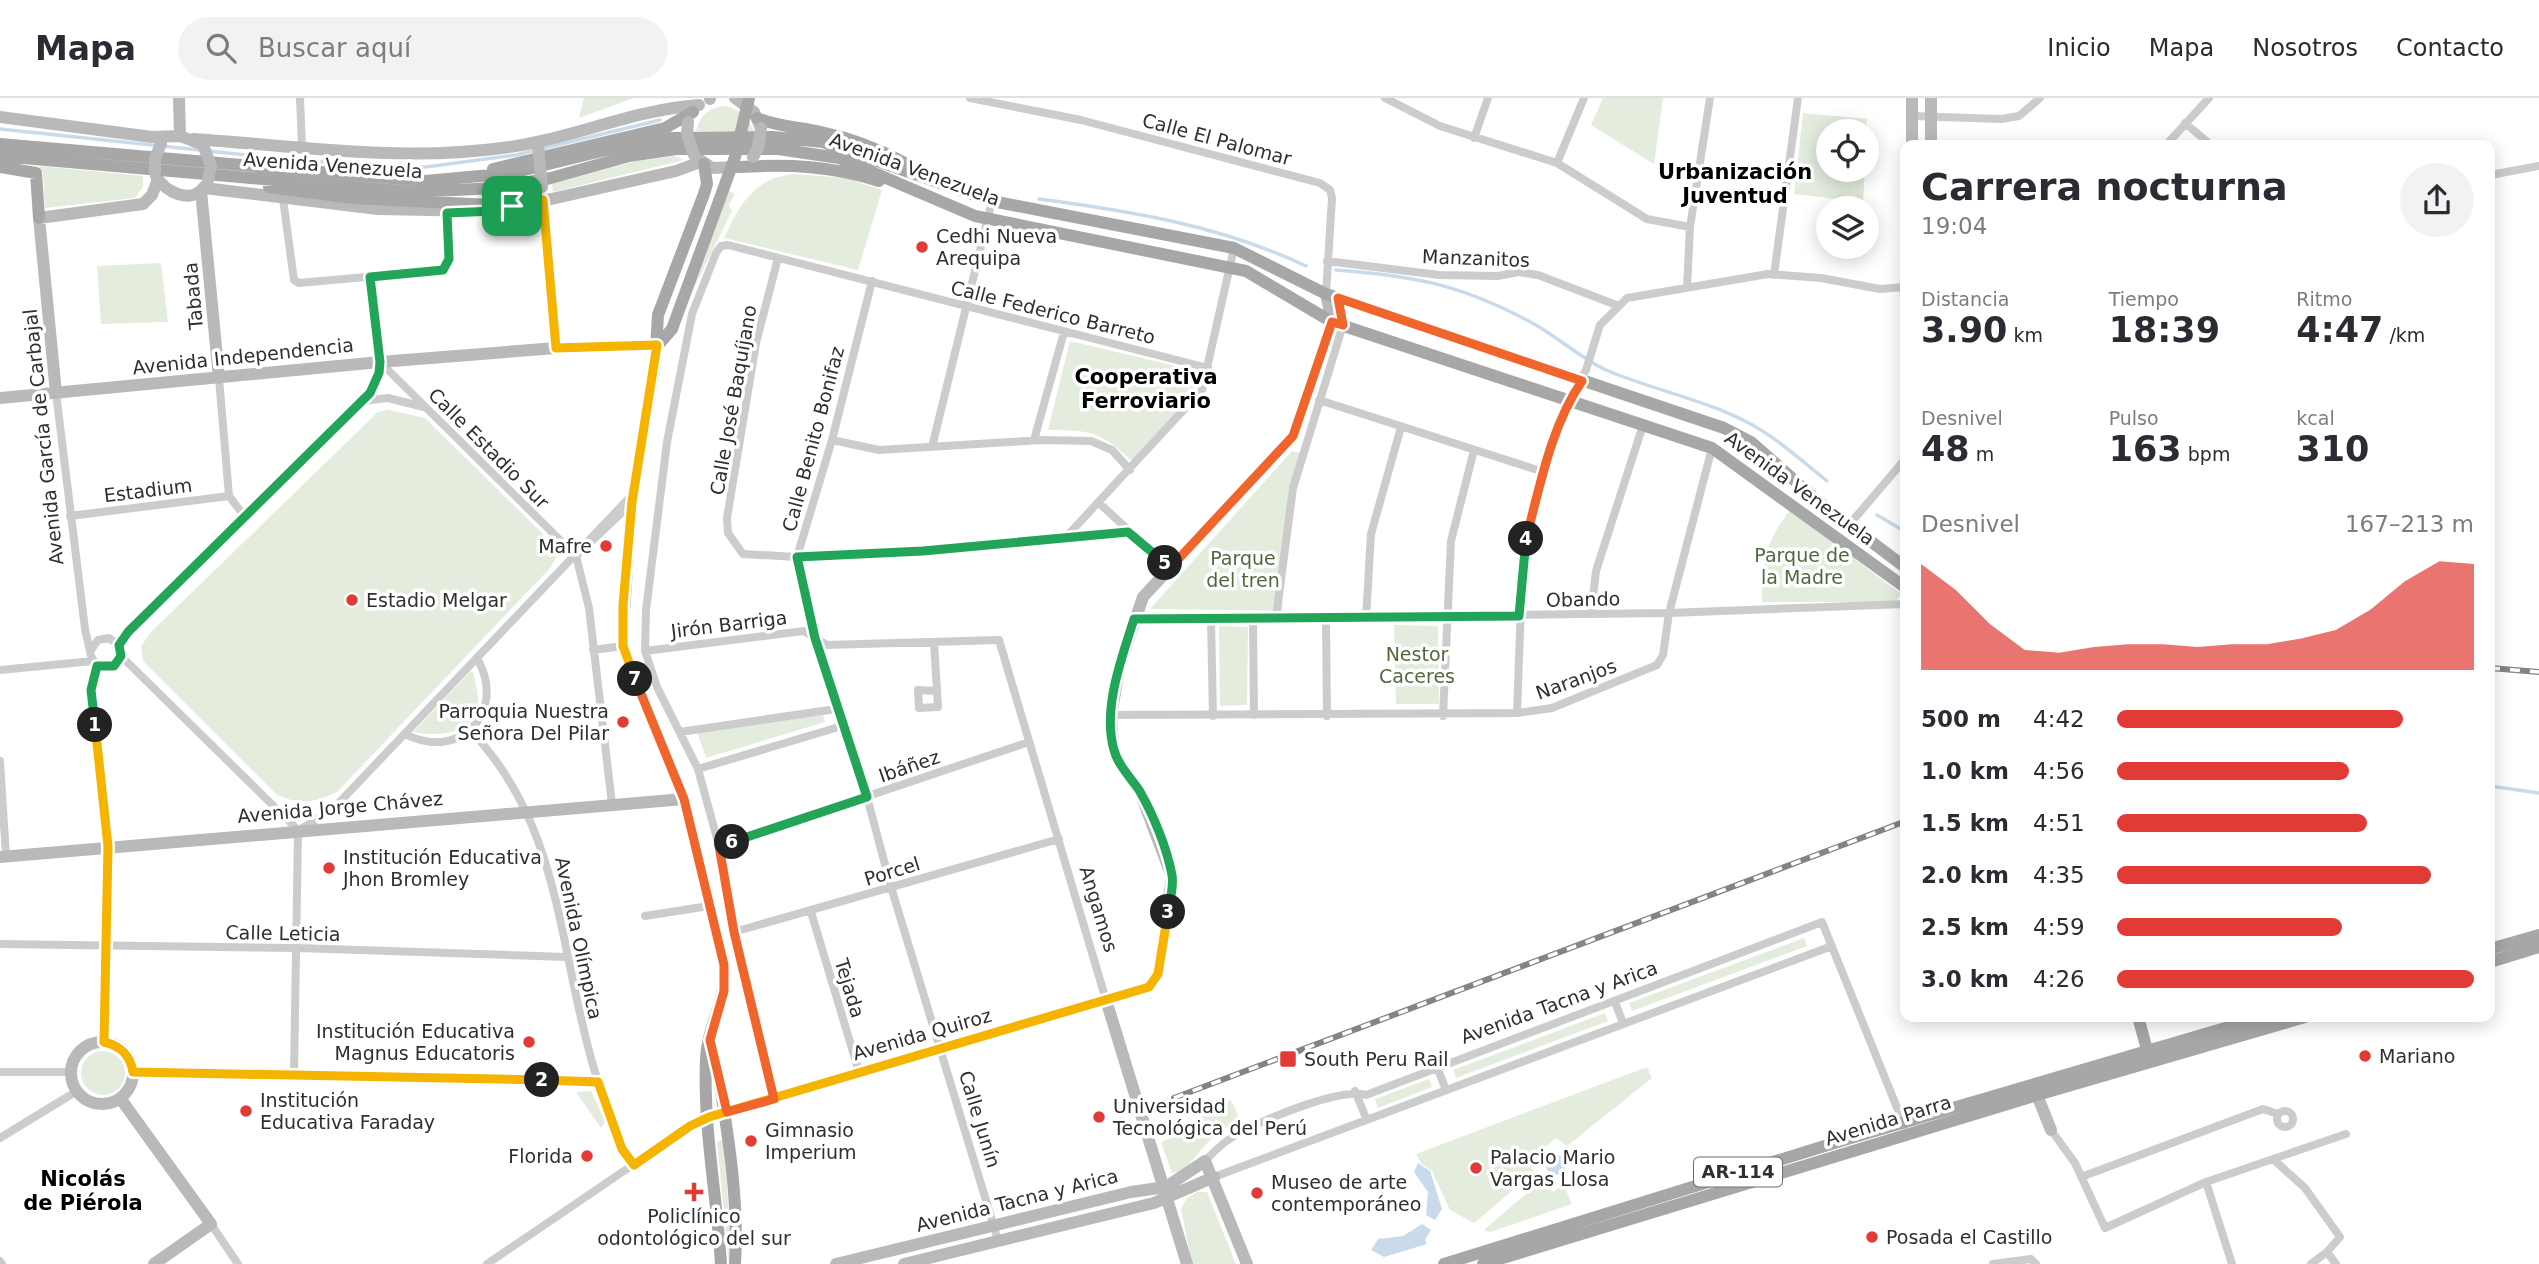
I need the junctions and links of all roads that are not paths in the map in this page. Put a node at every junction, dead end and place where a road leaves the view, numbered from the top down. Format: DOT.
graph roads {
  1 [pos="179,98"];
  2 [pos="300,98"];
  3 [pos="735,98"];
  4 [pos="743,98"];
  5 [pos="749,98"];
  6 [pos="757,98"];
  7 [pos="970,98"];
  8 [pos="1385,98"];
  9 [pos="1488,98"];
  10 [pos="1584,98"];
  11 [pos="1710,98"];
  12 [pos="1798,98"];
  13 [pos="1912,98"];
  14 [pos="1931,98"];
  15 [pos="2040,98"];
  16 [pos="2209,98"];
  17 [pos="1396,101"];
  18 [pos="702,106"];
  19 [pos="1912,116"];
  20 [pos="0,117"];
  21 [pos="757,119"];
  22 [pos="1931,119"];
  23 [pos="2185,123"];
  24 [pos="1474,138"];
  25 [pos="171,139"];
  26 [pos="194,139"];
  27 [pos="1912,140"];
  28 [pos="1931,140"];
  29 [pos="2170,140"];
  30 [pos="2205,140"];
  31 [pos="538,143"];
  32 [pos="0,144"];
  33 [pos="302,147"];
  34 [pos="0,156"];
  35 [pos="700,160"];
  36 [pos="1556,163"];
  37 [pos="2539,166"];
  38 [pos="0,167"];
  39 [pos="739,167"];
  40 [pos="920,174"];
  41 [pos="2495,174"];
  42 [pos="156,176"];
  43 [pos="225,177"];
  44 [pos="467,179"];
  45 [pos="204,186"];
  46 [pos="913,190"];
  47 [pos="543,194"];
  48 [pos="283,199"];
  49 [pos="717,199"];
  50 [pos="992,201"];
  51 [pos="512,206"];
  52 [pos="447,213"];
  53 [pos="39,218"];
  54 [pos="989,219"];
  55 [pos="1690,227"];
  56 [pos="1234,248"];
  57 [pos="778,258"];
  58 [pos="1327,262"];
  59 [pos="1231,266"];
  60 [pos="1774,275"];
  61 [pos="370,277"];
  62 [pos="872,281"];
  63 [pos="1687,287"];
  64 [pos="1900,287"];
  65 [pos="1332,296"];
  66 [pos="967,306"];
  67 [pos="1619,306"];
  68 [pos="1338,324"];
  69 [pos="1064,332"];
  70 [pos="658,341"];
  71 [pos="556,348"];
  72 [pos="380,362"];
  73 [pos="1208,368"];
  74 [pos="1584,375"];
  75 [pos="219,378"];
  76 [pos="56,393"];
  77 [pos="0,398"];
  78 [pos="1570,398"];
  79 [pos="1319,400"];
  80 [pos="362,401"];
  81 [pos="428,409"];
  82 [pos="1643,425"];
  83 [pos="1401,427"];
  84 [pos="832,440"];
  85 [pos="1034,440"];
  86 [pos="932,447"];
  87 [pos="1712,448"];
  88 [pos="1474,450"];
  89 [pos="1900,465"];
  90 [pos="1130,470"];
  91 [pos="1544,472"];
  92 [pos="229,496"];
  93 [pos="633,498"];
  94 [pos="1098,503"];
  95 [pos="71,516"];
  96 [pos="245,517"];
  97 [pos="1849,525"];
  98 [pos="1128,532"];
  99 [pos="1066,536"];
  100 [pos="576,556"];
  101 [pos="797,557"];
  102 [pos="1900,563"];
  103 [pos="1170,568"];
  104 [pos="1900,584"];
  105 [pos="1900,604"];
  106 [pos="1669,613"];
  107 [pos="1591,614"];
  108 [pos="1519,616"];
  109 [pos="1446,617"];
  110 [pos="1276,618"];
  111 [pos="1366,618"];
  112 [pos="1134,619"];
  113 [pos="1253,619"];
  114 [pos="1326,619"];
  115 [pos="1211,620"];
  116 [pos="815,638"];
  117 [pos="999,640"];
  118 [pos="934,643"];
  119 [pos="119,645"];
  120 [pos="623,646"];
  121 [pos="91,650"];
  122 [pos="593,650"];
  123 [pos="645,650"];
  124 [pos="121,656"];
  125 [pos="478,660"];
  126 [pos="95,663"];
  127 [pos="0,670"];
  128 [pos="937,691"];
  129 [pos="836,709"];
  130 [pos="1517,713"];
  131 [pos="1111,715"];
  132 [pos="1254,715"];
  133 [pos="1213,716"];
  134 [pos="1327,716"];
  135 [pos="1443,716"];
  136 [pos="842,726"];
  137 [pos="470,730"];
  138 [pos="680,732"];
  139 [pos="405,734"];
  140 [pos="1029,742"];
  141 [pos="0,761"];
  142 [pos="698,769"];
  143 [pos="867,797"];
  144 [pos="684,799"];
  145 [pos="612,804"];
  146 [pos="527,811"];
  147 [pos="298,830"];
  148 [pos="1059,839"];
  149 [pos="108,846"];
  150 [pos="719,846"];
  151 [pos="3,856"];
  152 [pos="891,887"];
  153 [pos="709,906"];
  154 [pos="811,912"];
  155 [pos="645,916"];
  156 [pos="734,932"];
  157 [pos="2539,935"];
  158 [pos="0,944"];
  159 [pos="106,945"];
  160 [pos="1832,946"];
  161 [pos="2539,947"];
  162 [pos="298,948"];
  163 [pos="2495,948"];
  164 [pos="566,957"];
  165 [pos="2495,960"];
  166 [pos="1106,1000"];
  167 [pos="1615,1002"];
  168 [pos="2139,1022"];
  169 [pos="2248,1022"];
  170 [pos="2285,1022"];
  171 [pos="1623,1023"];
  172 [pos="710,1040"];
  173 [pos="104,1042"];
  174 [pos="942,1048"];
  175 [pos="2149,1056"];
  176 [pos="1437,1068"];
  177 [pos="0,1072"];
  178 [pos="71,1072"];
  179 [pos="133,1072"];
  180 [pos="718,1072"];
  181 [pos="859,1072"];
  182 [pos="294,1075"];
  183 [pos="598,1082"];
  184 [pos="2035,1089"];
  185 [pos="1446,1090"];
  186 [pos="77,1091"];
  187 [pos="1355,1091"];
  188 [pos="120,1098"];
  189 [pos="774,1099"];
  190 [pos="727,1112"];
  191 [pos="2278,1114"];
  192 [pos="709,1117"];
  193 [pos="1366,1118"];
  194 [pos="1905,1128"];
  195 [pos="2051,1130"];
  196 [pos="2346,1134"];
  197 [pos="0,1138"];
  198 [pos="2273,1159"];
  199 [pos="1205,1161"];
  200 [pos="634,1165"];
  201 [pos="1214,1177"];
  202 [pos="2081,1177"];
  203 [pos="2206,1182"];
  204 [pos="1167,1192"];
  205 [pos="211,1224"];
  206 [pos="995,1225"];
  207 [pos="998,1240"];
  208 [pos="2327,1252"];
  209 [pos="154,1264"];
  210 [pos="238,1264"];
  211 [pos="487,1264"];
  212 [pos="721,1264"];
  213 [pos="736,1264"];
  214 [pos="836,1264"];
  215 [pos="904,1264"];
  216 [pos="1187,1264"];
  217 [pos="1247,1264"];
  218 [pos="1444,1264"];
  219 [pos="1483,1264"];
  220 [pos="1993,1264"];
  221 [pos="2036,1264"];
  222 [pos="2232,1264"];
  223 [pos="2311,1264"];
  224 [pos="2336,1264"];
  1 -- 25 [label="main road"];
  2 -- 33 [label="street"];
  3 -- 21 [label="main road"];
  4 -- 49 [label="main road"];
  5 -- 49 [label="main road, bridge"];
  6 -- 21 [label="main road"];
  7 -- 58 [label="street, Calle El Palomar"];
  8 -- 17 [label="street"];
  9 -- 24 [label="street"];
  10 -- 36 [label="street"];
  11 -- 55 [label="street"];
  12 -- 60 [label="street"];
  13 -- 19 [label="main road"];
  14 -- 22 [label="main road"];
  15 -- 22 [label="street"];
  16 -- 23 [label="street"];
  17 -- 24 [label="street"];
  18 -- 31 [label="main road"];
  18 -- 35 [label="main road, bridge"];
  18 -- 44 [label="main road"];
  19 -- 22 [label="street"];
  19 -- 27 [label="main road"];
  20 -- 25 [label="main road"];
  21 -- 39 [label="main road, bridge"];
  21 -- 40 [label="main road"];
  22 -- 28 [label="main road"];
  23 -- 29 [label="street"];
  23 -- 30 [label="street"];
  24 -- 36 [label="street"];
  25 -- 26 [label="main road"];
  25 -- 42 [label="main road, bridge"];
  26 -- 33 [label="main road"];
  26 -- 45 [label="main road, bridge"];
  31 -- 33 [label="main road"];
  31 -- 47 [label="main road, bridge"];
  32 -- 44 [label="main road, Avenida Venezuela"];
  34 -- 43 [label="main road, Avenida Venezuela"];
  35 -- 39 [label="main road"];
  35 -- 47 [label="main road, Avenida Venezuela"];
  35 -- 70 [label="main road"];
  36 -- 55 [label="street"];
  37 -- 41 [label="street"];
  38 -- 53 [label="main road"];
  39 -- 46 [label="main road"];
  40 -- 44 [label="main road, Avenida Venezuela"];
  40 -- 50 [label="main road, Avenida Venezuela"];
  42 -- 45 [label="main road"];
  42 -- 53 [label="main road"];
  43 -- 46 [label="main road, Avenida Venezuela"];
  43 -- 51 [label="main road"];
  45 -- 48 [label="main road, Avenida Venezuela"];
  45 -- 75 [label="main road, Tabada"];
  46 -- 54 [label="main road, Avenida Venezuela"];
  47 -- 51 [label="main road, Avenida Venezuela"];
  47 -- 71 [label="street"];
  48 -- 52 [label="main road, Avenida Venezuela"];
  48 -- 61 [label="street"];
  49 -- 70 [label="main road"];
  50 -- 54 [label="street"];
  50 -- 56 [label="main road, Avenida Venezuela"];
  51 -- 52 [label="main road, Avenida Venezuela"];
  52 -- 61 [label="street"];
  53 -- 76 [label="main road, Avenida García de Carbajal"];
  54 -- 59 [label="main road, Avenida Venezuela"];
  54 -- 66 [label="street"];
  55 -- 63 [label="street"];
  56 -- 59 [label="street"];
  56 -- 65 [label="main road, Avenida Venezuela"];
  57 -- 62 [label="street, Calle Federico Barreto"];
  57 -- 101 [label="street, Calle José Baquíjano"];
  57 -- 123 [label="street, Calle Federico Barreto"];
  58 -- 65 [label="street"];
  58 -- 67 [label="street, Manzanitos"];
  59 -- 68 [label="main road, Avenida Venezuela"];
  59 -- 73 [label="street"];
  60 -- 63 [label="street"];
  60 -- 64 [label="street"];
  61 -- 72 [label="street"];
  62 -- 66 [label="street, Calle Federico Barreto"];
  62 -- 84 [label="street, Calle Benito Bonifaz"];
  63 -- 67 [label="street"];
  65 -- 68 [label="main road"];
  65 -- 74 [label="main road, Avenida Venezuela"];
  66 -- 69 [label="street, Calle Federico Barreto"];
  66 -- 86 [label="street"];
  67 -- 74 [label="street"];
  68 -- 78 [label="main road, Avenida Venezuela"];
  68 -- 79 [label="street"];
  68 -- 103 [label="main road, Avenida Quiroz"];
  69 -- 73 [label="street, Calle Federico Barreto"];
  69 -- 85 [label="street"];
  70 -- 71 [label="main road, Avenida Independencia"];
  70 -- 93 [label="main road"];
  71 -- 72 [label="main road, Avenida Independencia"];
  72 -- 75 [label="main road, Avenida Independencia"];
  72 -- 80 [label="street"];
  72 -- 81 [label="street, Calle Estadio Sur"];
  73 -- 90 [label="street"];
  74 -- 78 [label="street"];
  74 -- 97 [label="main road, Avenida Venezuela"];
  75 -- 76 [label="main road, Avenida Independencia"];
  75 -- 92 [label="street, Tabada"];
  76 -- 77 [label="main road, Avenida Independencia"];
  76 -- 95 [label="street, Avenida García de Carbajal"];
  78 -- 82 [label="main road, Avenida Venezuela"];
  78 -- 91 [label="street"];
  79 -- 83 [label="street"];
  79 -- 110 [label="street"];
  80 -- 81 [label="street"];
  80 -- 96 [label="street"];
  81 -- 100 [label="street, Calle Estadio Sur"];
  82 -- 87 [label="main road, Avenida Venezuela"];
  82 -- 107 [label="street"];
  83 -- 88 [label="street"];
  83 -- 111 [label="street"];
  84 -- 86 [label="street"];
  84 -- 101 [label="street, Calle Benito Bonifaz"];
  85 -- 86 [label="street"];
  85 -- 90 [label="street"];
  87 -- 104 [label="main road, Avenida Venezuela"];
  87 -- 106 [label="street, Naranjos"];
  88 -- 91 [label="street"];
  88 -- 109 [label="street"];
  89 -- 97 [label="street"];
  90 -- 94 [label="street"];
  91 -- 108 [label="street"];
  92 -- 95 [label="street, Estadium"];
  92 -- 96 [label="street"];
  93 -- 100 [label="street"];
  93 -- 120 [label="main road"];
  94 -- 98 [label="street"];
  94 -- 99 [label="street"];
  95 -- 121 [label="street, Avenida García de Carbajal"];
  96 -- 119 [label="street"];
  97 -- 102 [label="main road, Avenida Venezuela"];
  98 -- 99 [label="street"];
  98 -- 103 [label="street"];
  99 -- 101 [label="street"];
  100 -- 122 [label="street"];
  100 -- 125 [label="street"];
  101 -- 116 [label="street, Calle Benito Bonifaz"];
  103 -- 112 [label="main road, Avenida Quiroz"];
  105 -- 106 [label="street, Obando"];
  106 -- 107 [label="street, Obando"];
  106 -- 130 [label="street, Naranjos"];
  107 -- 108 [label="street, Obando"];
  108 -- 109 [label="street, Obando"];
  108 -- 130 [label="street"];
  109 -- 111 [label="street, Obando"];
  109 -- 135 [label="street"];
  110 -- 113 [label="street, Obando"];
  110 -- 114 [label="street, Obando"];
  111 -- 114 [label="street, Obando"];
  112 -- 115 [label="street, Obando"];
  112 -- 131 [label="main road, Avenida Quiroz"];
  113 -- 115 [label="street, Obando"];
  113 -- 132 [label="street"];
  114 -- 134 [label="street"];
  115 -- 133 [label="street"];
  116 -- 118 [label="street, Jirón Barriga"];
  116 -- 123 [label="street, Jirón Barriga"];
  116 -- 129 [label="street, Calle Benito Bonifaz"];
  117 -- 118 [label="street, Jirón Barriga"];
  117 -- 140 [label="street, Angamos"];
  118 -- 128 [label="street"];
  119 -- 121 [label="street"];
  119 -- 124 [label="street"];
  120 -- 122 [label="street"];
  120 -- 144 [label="main road"];
  121 -- 126 [label="street"];
  122 -- 145 [label="street"];
  123 -- 138 [label="street"];
  124 -- 126 [label="street"];
  124 -- 147 [label="street"];
  125 -- 137 [label="street"];
  125 -- 139 [label="street"];
  126 -- 127 [label="street"];
  126 -- 149 [label="street"];
  129 -- 136 [label="street, Calle Benito Bonifaz"];
  129 -- 138 [label="street"];
  130 -- 135 [label="street, Naranjos"];
  131 -- 133 [label="street, Naranjos"];
  131 -- 166 [label="main road, Avenida Quiroz"];
  132 -- 133 [label="street, Naranjos"];
  132 -- 134 [label="street, Naranjos"];
  134 -- 135 [label="street, Naranjos"];
  136 -- 142 [label="street"];
  136 -- 143 [label="street, Calle Benito Bonifaz"];
  137 -- 139 [label="street"];
  137 -- 146 [label="street, Avenida Olímpica"];
  138 -- 142 [label="street"];
  139 -- 147 [label="street"];
  140 -- 143 [label="street, Ibáñez"];
  140 -- 148 [label="street, Angamos"];
  141 -- 151 [label="street"];
  142 -- 150 [label="street"];
  143 -- 150 [label="street, Ibáñez"];
  143 -- 152 [label="street, Calle Benito Bonifaz"];
  144 -- 145 [label="main road, Avenida Jorge Chávez"];
  144 -- 153 [label="main road"];
  145 -- 146 [label="main road, Avenida Jorge Chávez"];
  146 -- 147 [label="main road, Avenida Jorge Chávez"];
  146 -- 164 [label="street, Avenida Olímpica"];
  147 -- 149 [label="main road, Avenida Jorge Chávez"];
  147 -- 162 [label="street"];
  148 -- 152 [label="street, Porcel"];
  148 -- 166 [label="street, Angamos"];
  149 -- 151 [label="main road, Avenida Jorge Chávez"];
  149 -- 159 [label="main road"];
  150 -- 156 [label="street"];
  152 -- 154 [label="street, Porcel"];
  152 -- 174 [label="street, Calle Benito Bonifaz"];
  153 -- 155 [label="street"];
  153 -- 172 [label="main road"];
  154 -- 156 [label="street, Porcel"];
  154 -- 181 [label="street, Tejada"];
  156 -- 189 [label="street"];
  157 -- 163 [label="main road"];
  158 -- 159 [label="street, Calle Leticia"];
  159 -- 162 [label="street, Calle Leticia"];
  159 -- 173 [label="main road"];
  160 -- 167 [label="street, Avenida Tacna y Arica"];
  160 -- 171 [label="street, Avenida Tacna y Arica"];
  160 -- 194 [label="street"];
  161 -- 165 [label="main road"];
  162 -- 164 [label="street, Calle Leticia"];
  162 -- 182 [label="street"];
  164 -- 183 [label="street, Avenida Olímpica"];
  166 -- 174 [label="main road, Avenida Quiroz"];
  166 -- 204 [label="main road, Angamos"];
  167 -- 171 [label="street"];
  167 -- 176 [label="street, Avenida Tacna y Arica"];
  168 -- 175 [label="main road"];
  169 -- 175 [label="main road, Avenida Parra / AR-114"];
  170 -- 175 [label="main road, Avenida Parra / AR-114"];
  171 -- 185 [label="street, Avenida Tacna y Arica"];
  172 -- 180 [label="main road"];
  172 -- 192 [label="main road"];
  173 -- 178 [label="main road"];
  173 -- 179 [label="main road"];
  174 -- 181 [label="main road, Avenida Quiroz"];
  174 -- 206 [label="street, Calle Junín"];
  175 -- 184 [label="main road, Avenida Parra / AR-114"];
  176 -- 185 [label="street"];
  176 -- 187 [label="street, Avenida Tacna y Arica"];
  177 -- 178 [label="street"];
  178 -- 186 [label="main road"];
  179 -- 182 [label="street"];
  179 -- 188 [label="main road"];
  180 -- 190 [label="main road"];
  180 -- 213 [label="main road"];
  181 -- 189 [label="main road, Avenida Quiroz"];
  182 -- 183 [label="street"];
  183 -- 200 [label="street, Avenida Olímpica"];
  184 -- 194 [label="main road, Avenida Parra / AR-114"];
  184 -- 195 [label="main road"];
  185 -- 193 [label="street, Avenida Tacna y Arica"];
  186 -- 188 [label="main road"];
  186 -- 197 [label="street"];
  187 -- 193 [label="street"];
  187 -- 199 [label="street, Avenida Tacna y Arica"];
  188 -- 205 [label="main road"];
  189 -- 190 [label="main road, Avenida Quiroz"];
  190 -- 192 [label="main road, Avenida Quiroz"];
  191 -- 202 [label="street"];
  192 -- 200 [label="street"];
  192 -- 212 [label="main road"];
  193 -- 201 [label="street, Avenida Tacna y Arica"];
  194 -- 218 [label="main road, Avenida Parra / AR-114"];
  194 -- 219 [label="main road, Avenida Parra / AR-114"];
  195 -- 202 [label="street"];
  196 -- 198 [label="street"];
  198 -- 203 [label="street"];
  198 -- 208 [label="street"];
  199 -- 201 [label="main road"];
  199 -- 204 [label="main road, Avenida Tacna y Arica"];
  200 -- 211 [label="street"];
  201 -- 204 [label="main road, Avenida Tacna y Arica"];
  201 -- 217 [label="main road"];
  202 -- 203 [label="street"];
  203 -- 222 [label="street"];
  204 -- 206 [label="main road, Avenida Tacna y Arica"];
  204 -- 207 [label="main road, Avenida Tacna y Arica"];
  204 -- 216 [label="main road, Angamos"];
  205 -- 209 [label="main road"];
  205 -- 210 [label="street"];
  206 -- 207 [label="street, Calle Junín"];
  206 -- 214 [label="main road, Avenida Tacna y Arica"];
  207 -- 215 [label="main road, Avenida Tacna y Arica"];
  208 -- 223 [label="street"];
  208 -- 224 [label="street"];
  220 -- 221 [label="street"];
}
